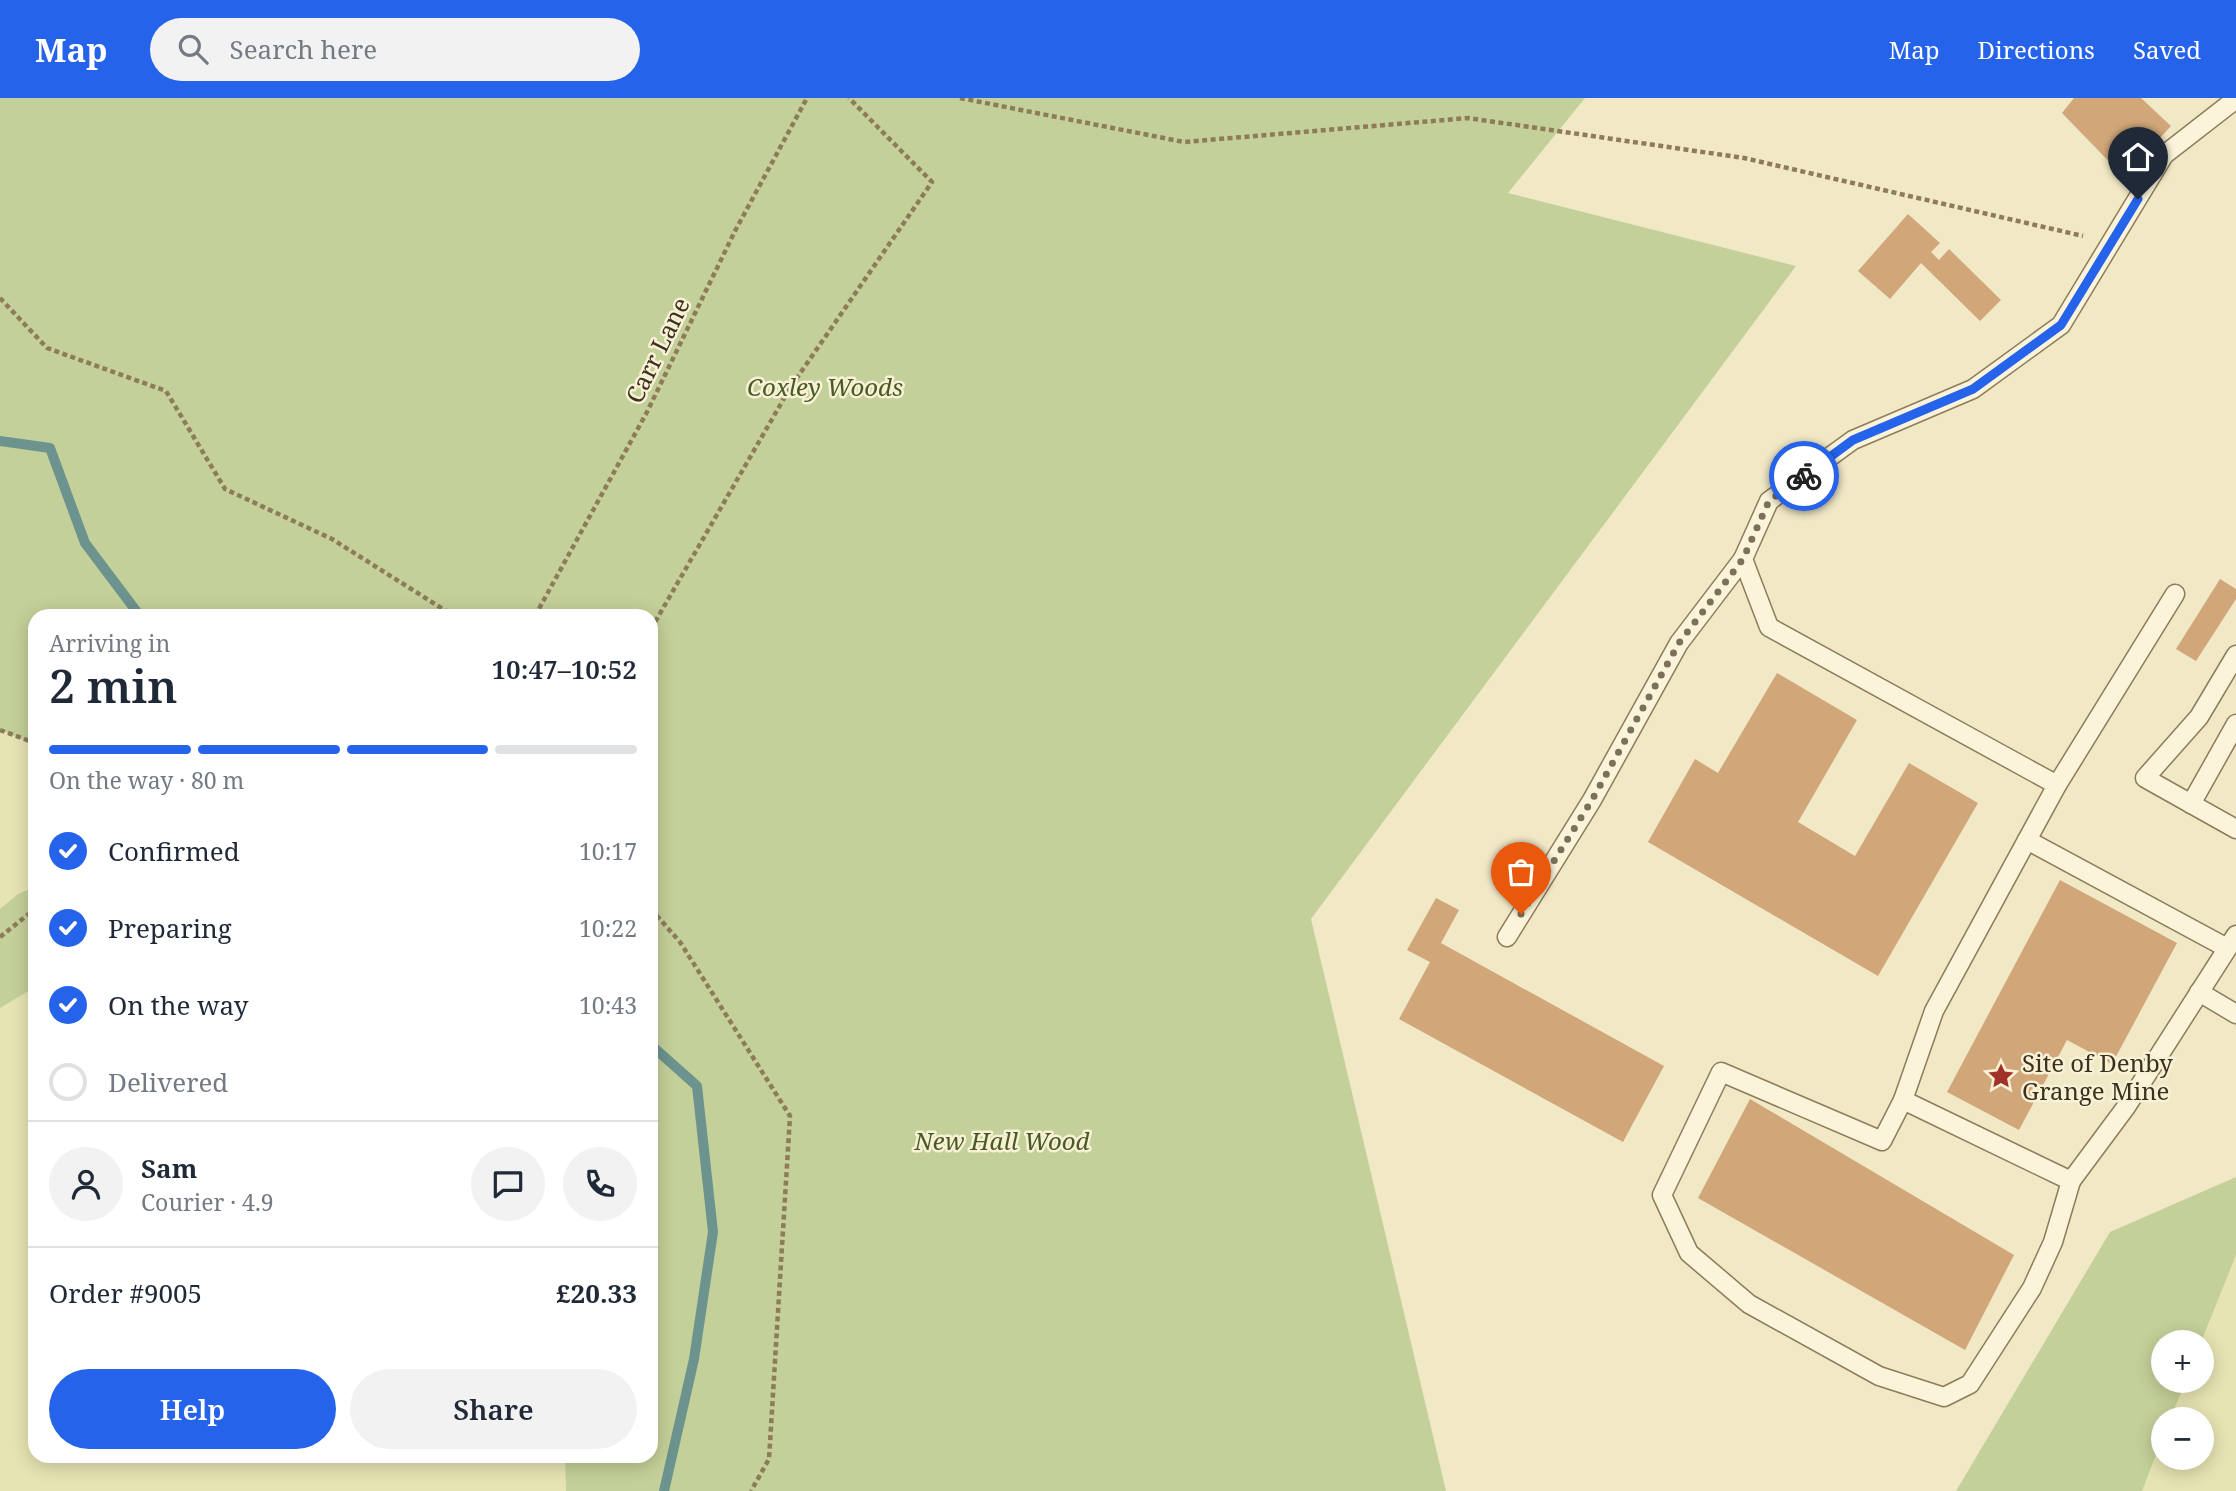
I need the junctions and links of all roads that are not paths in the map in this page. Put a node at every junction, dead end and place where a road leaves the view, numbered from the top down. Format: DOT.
graph roads {
  1 [pos="2236,99"];
  2 [pos="1743,559"];
  3 [pos="2175,594"];
  4 [pos="2236,655"];
  5 [pos="2236,724"];
  6 [pos="2057,785"];
  7 [pos="2191,804"];
  8 [pos="2236,829"];
  9 [pos="2027,840"];
  10 [pos="1507,937"];
  11 [pos="2232,942"];
  12 [pos="2199,992"];
  13 [pos="2236,1014"];
  14 [pos="1903,1100"];
  15 [pos="2071,1181"];
  1 -- 2 [label="lane"];
  2 -- 6 [label="lane"];
  2 -- 10 [label="lane"];
  3 -- 6 [label="lane"];
  4 -- 7 [label="lane"];
  5 -- 7 [label="lane"];
  6 -- 9 [label="lane"];
  7 -- 8 [label="lane"];
  9 -- 11 [label="lane"];
  9 -- 14 [label="lane"];
  11 -- 12 [label="lane"];
  12 -- 13 [label="lane"];
  12 -- 15 [label="lane"];
  14 -- 15 [label="lane"];
  14 -- 15 [label="lane"];
}
